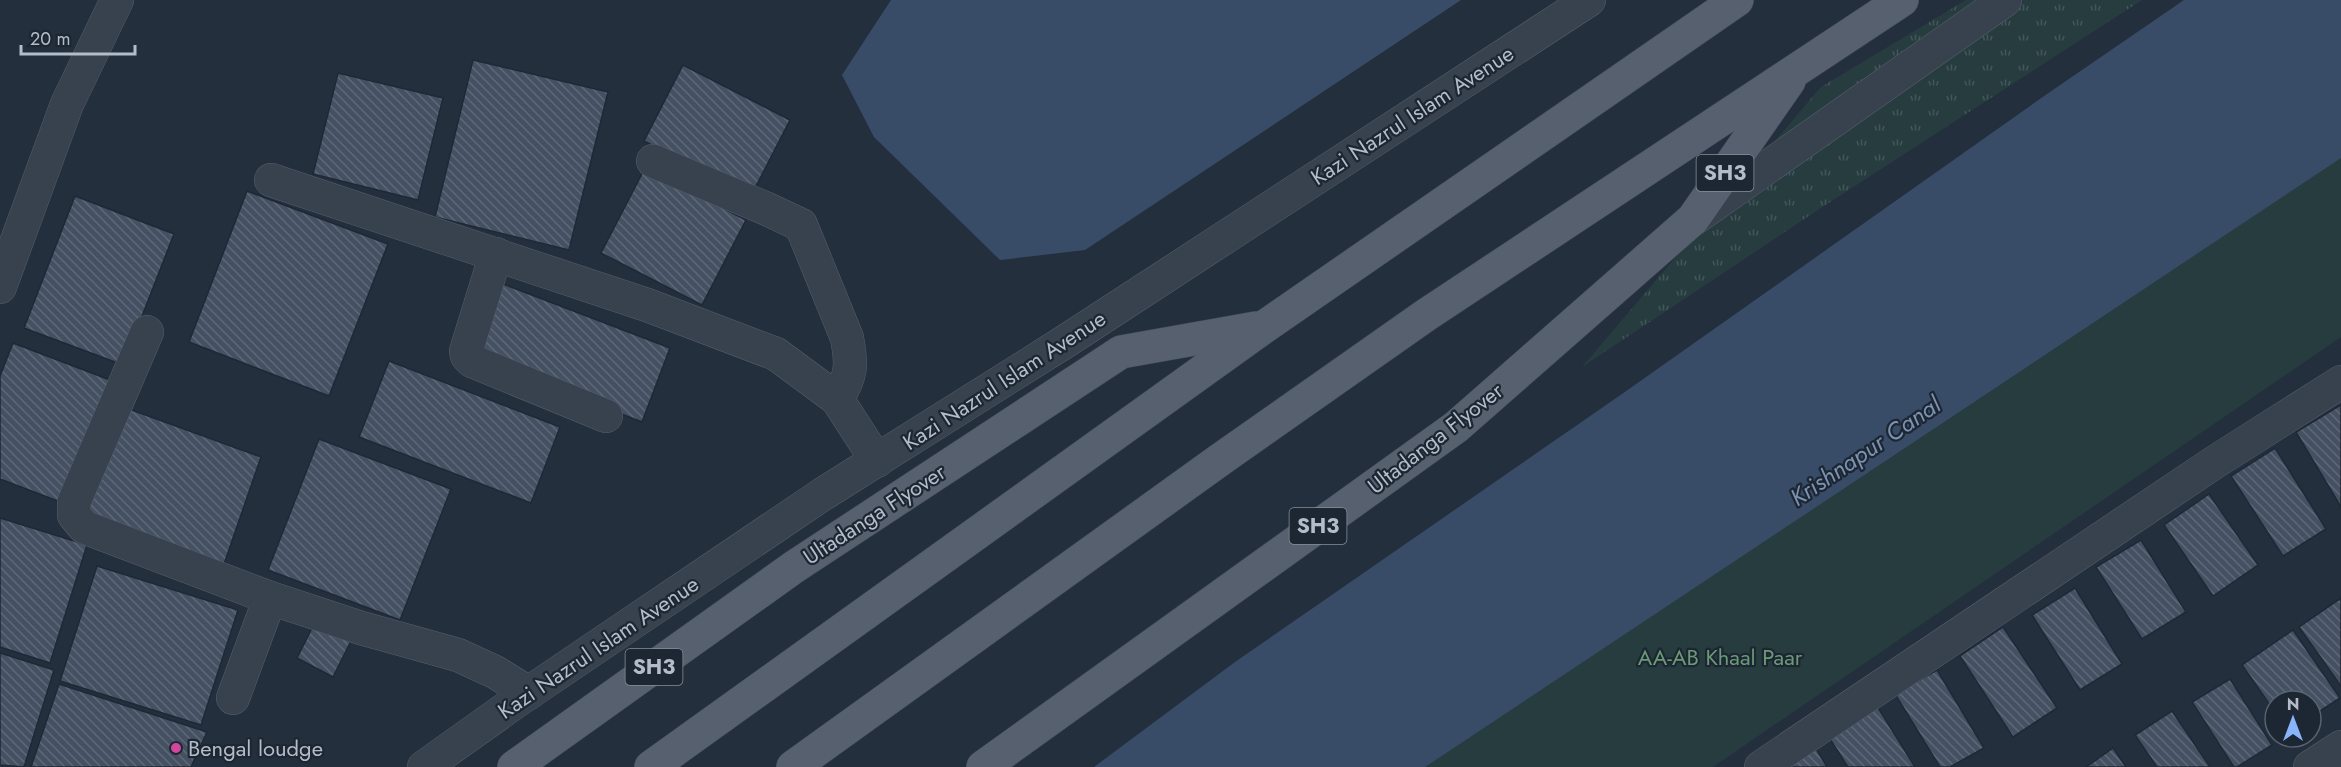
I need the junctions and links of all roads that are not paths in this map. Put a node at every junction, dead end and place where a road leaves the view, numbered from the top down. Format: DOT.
graph roads {
  1 [pos="117,0"];
  2 [pos="1589,0"];
  3 [pos="1737,0"];
  4 [pos="1902,0"];
  5 [pos="2005,0"];
  6 [pos="1798,67"];
  7 [pos="653,161"];
  8 [pos="271,180"];
  9 [pos="1693,219"];
  10 [pos="496,254"];
  11 [pos="0,287"];
  12 [pos="1263,327"];
  13 [pos="147,332"];
  14 [pos="2341,382"];
  15 [pos="837,399"];
  16 [pos="606,416"];
  17 [pos="877,461"];
  18 [pos="270,598"];
  19 [pos="529,693"];
  20 [pos="233,698"];
  21 [pos="2341,747"];
  22 [pos="424,767"];
  23 [pos="514,767"];
  24 [pos="651,767"];
  25 [pos="792,767"];
  26 [pos="983,767"];
  27 [pos="1761,767"];
  28 [pos="2310,767"];
  1 -- 11 [label="street"];
  2 -- 17 [label="street, Kazi Nazrul Islam Avenue"];
  3 -- 12 [label="main road, SH3"];
  4 -- 6 [label="main road, SH3"];
  5 -- 9 [label="street"];
  6 -- 9 [label="main road, Ultadanga Flyover / SH3"];
  6 -- 25 [label="main road"];
  7 -- 15 [label="street"];
  8 -- 10 [label="street"];
  9 -- 26 [label="main road, Ultadanga Flyover / SH3"];
  10 -- 15 [label="street"];
  10 -- 16 [label="street"];
  12 -- 23 [label="main road, Ultadanga Flyover / SH3"];
  12 -- 24 [label="main road"];
  13 -- 18 [label="street"];
  14 -- 27 [label="street"];
  15 -- 17 [label="street"];
  17 -- 19 [label="street, Kazi Nazrul Islam Avenue"];
  18 -- 19 [label="street"];
  18 -- 20 [label="street"];
  19 -- 22 [label="street, Kazi Nazrul Islam Avenue"];
  21 -- 28 [label="street"];
}
